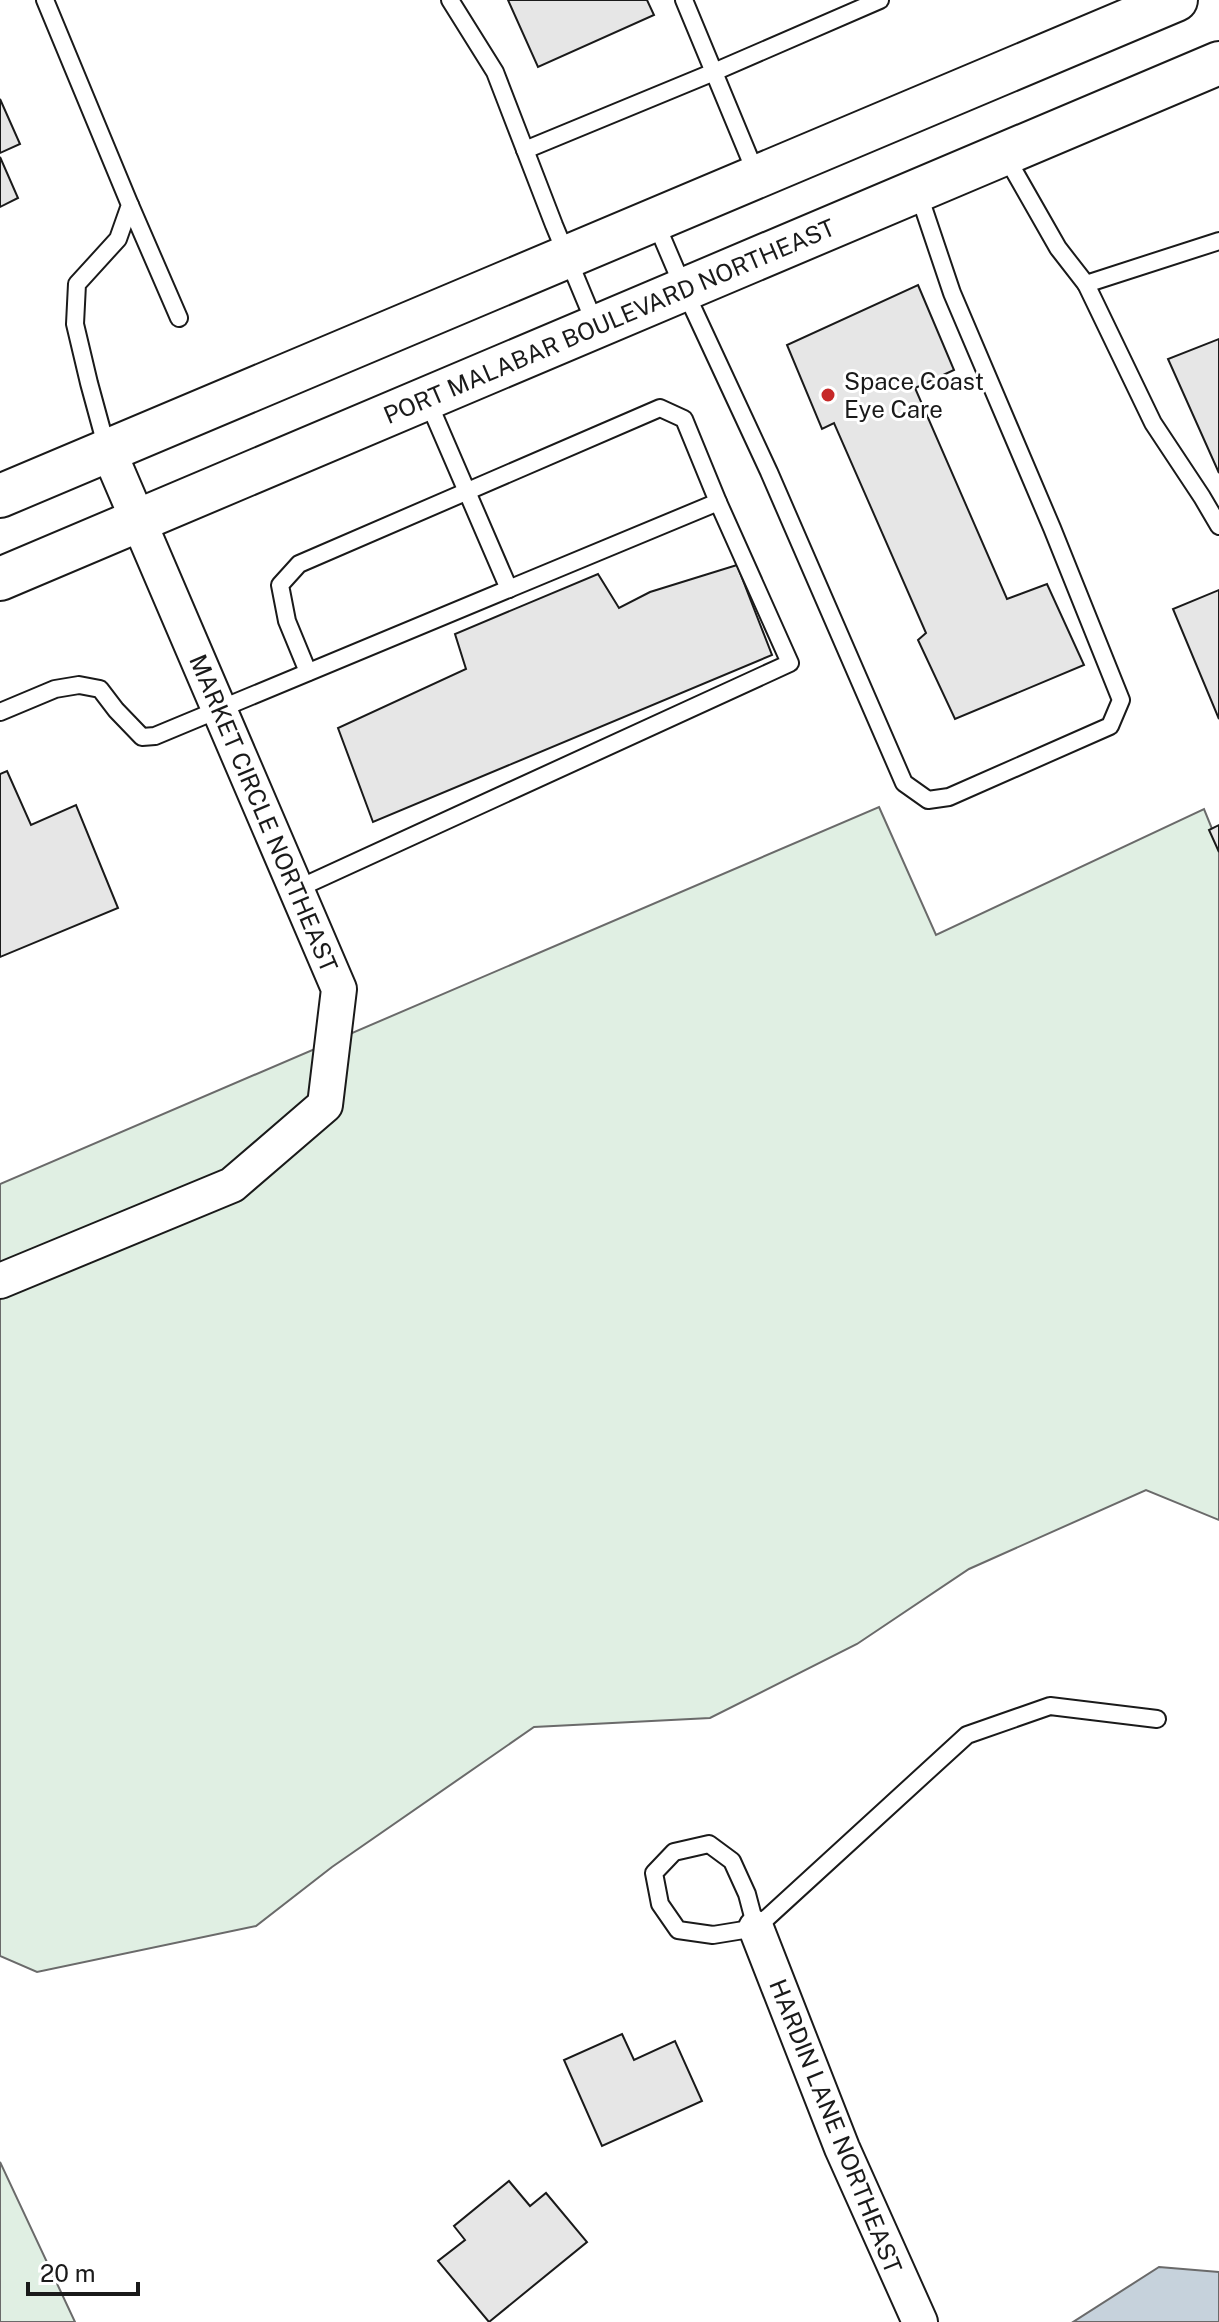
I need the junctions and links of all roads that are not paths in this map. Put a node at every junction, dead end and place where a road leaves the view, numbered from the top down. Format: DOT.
graph roads {
  1 [pos="45,0"];
  2 [pos="450,0"];
  3 [pos="684,0"];
  4 [pos="1176,0"];
  5 [pos="869,2"];
  6 [pos="1219,63"];
  7 [pos="714,72"];
  8 [pos="525,150"];
  9 [pos="1004,154"];
  10 [pos="757,176"];
  11 [pos="917,191"];
  12 [pos="130,205"];
  13 [pos="654,220"];
  14 [pos="1219,241"];
  15 [pos="567,257"];
  16 [pos="1086,284"];
  17 [pos="684,289"];
  18 [pos="179,318"];
  19 [pos="597,327"];
  20 [pos="427,398"];
  21 [pos="108,450"];
  22 [pos="467,490"];
  23 [pos="0,496"];
  24 [pos="718,502"];
  25 [pos="138,521"];
  26 [pos="1219,526"];
  27 [pos="0,579"];
  28 [pos="509,589"];
  29 [pos="308,672"];
  30 [pos="219,709"];
  31 [pos="0,712"];
  32 [pos="297,889"];
  33 [pos="0,1281"];
  34 [pos="1157,1719"];
  35 [pos="756,1928"];
  36 [pos="920,2322"];
  1 -- 12 [label="lane"];
  2 -- 8 [label="lane"];
  3 -- 7 [label="lane"];
  4 -- 10 [label="street"];
  5 -- 7 [label="lane"];
  6 -- 9 [label="street, PORT MALABAR BOULEVARD NORTHEAST"];
  7 -- 8 [label="lane"];
  7 -- 10 [label="lane"];
  8 -- 15 [label="lane"];
  9 -- 11 [label="street, PORT MALABAR BOULEVARD NORTHEAST"];
  9 -- 16 [label="lane"];
  10 -- 13 [label="street"];
  11 -- 17 [label="street, PORT MALABAR BOULEVARD NORTHEAST"];
  11 -- 17 [label="lane"];
  12 -- 18 [label="lane"];
  12 -- 21 [label="lane"];
  13 -- 15 [label="street"];
  13 -- 17 [label="lane"];
  14 -- 16 [label="lane"];
  15 -- 19 [label="lane"];
  15 -- 21 [label="street"];
  16 -- 26 [label="lane"];
  17 -- 19 [label="street, PORT MALABAR BOULEVARD NORTHEAST"];
  19 -- 20 [label="street, PORT MALABAR BOULEVARD NORTHEAST"];
  20 -- 22 [label="lane"];
  20 -- 25 [label="street, PORT MALABAR BOULEVARD NORTHEAST"];
  21 -- 23 [label="street"];
  21 -- 25 [label="street, MARKET CIRCLE NORTHEAST"];
  22 -- 24 [label="lane"];
  22 -- 28 [label="lane"];
  22 -- 29 [label="lane"];
  24 -- 28 [label="lane"];
  24 -- 32 [label="lane"];
  25 -- 27 [label="street, PORT MALABAR BOULEVARD NORTHEAST"];
  25 -- 30 [label="street, MARKET CIRCLE NORTHEAST"];
  28 -- 29 [label="lane"];
  29 -- 30 [label="lane"];
  30 -- 31 [label="lane"];
  30 -- 32 [label="street, MARKET CIRCLE NORTHEAST"];
  32 -- 33 [label="street, MARKET CIRCLE NORTHEAST"];
  34 -- 35 [label="lane"];
  35 -- 35 [label="lane"];
  35 -- 36 [label="street, HARDIN LANE NORTHEAST"];
}
